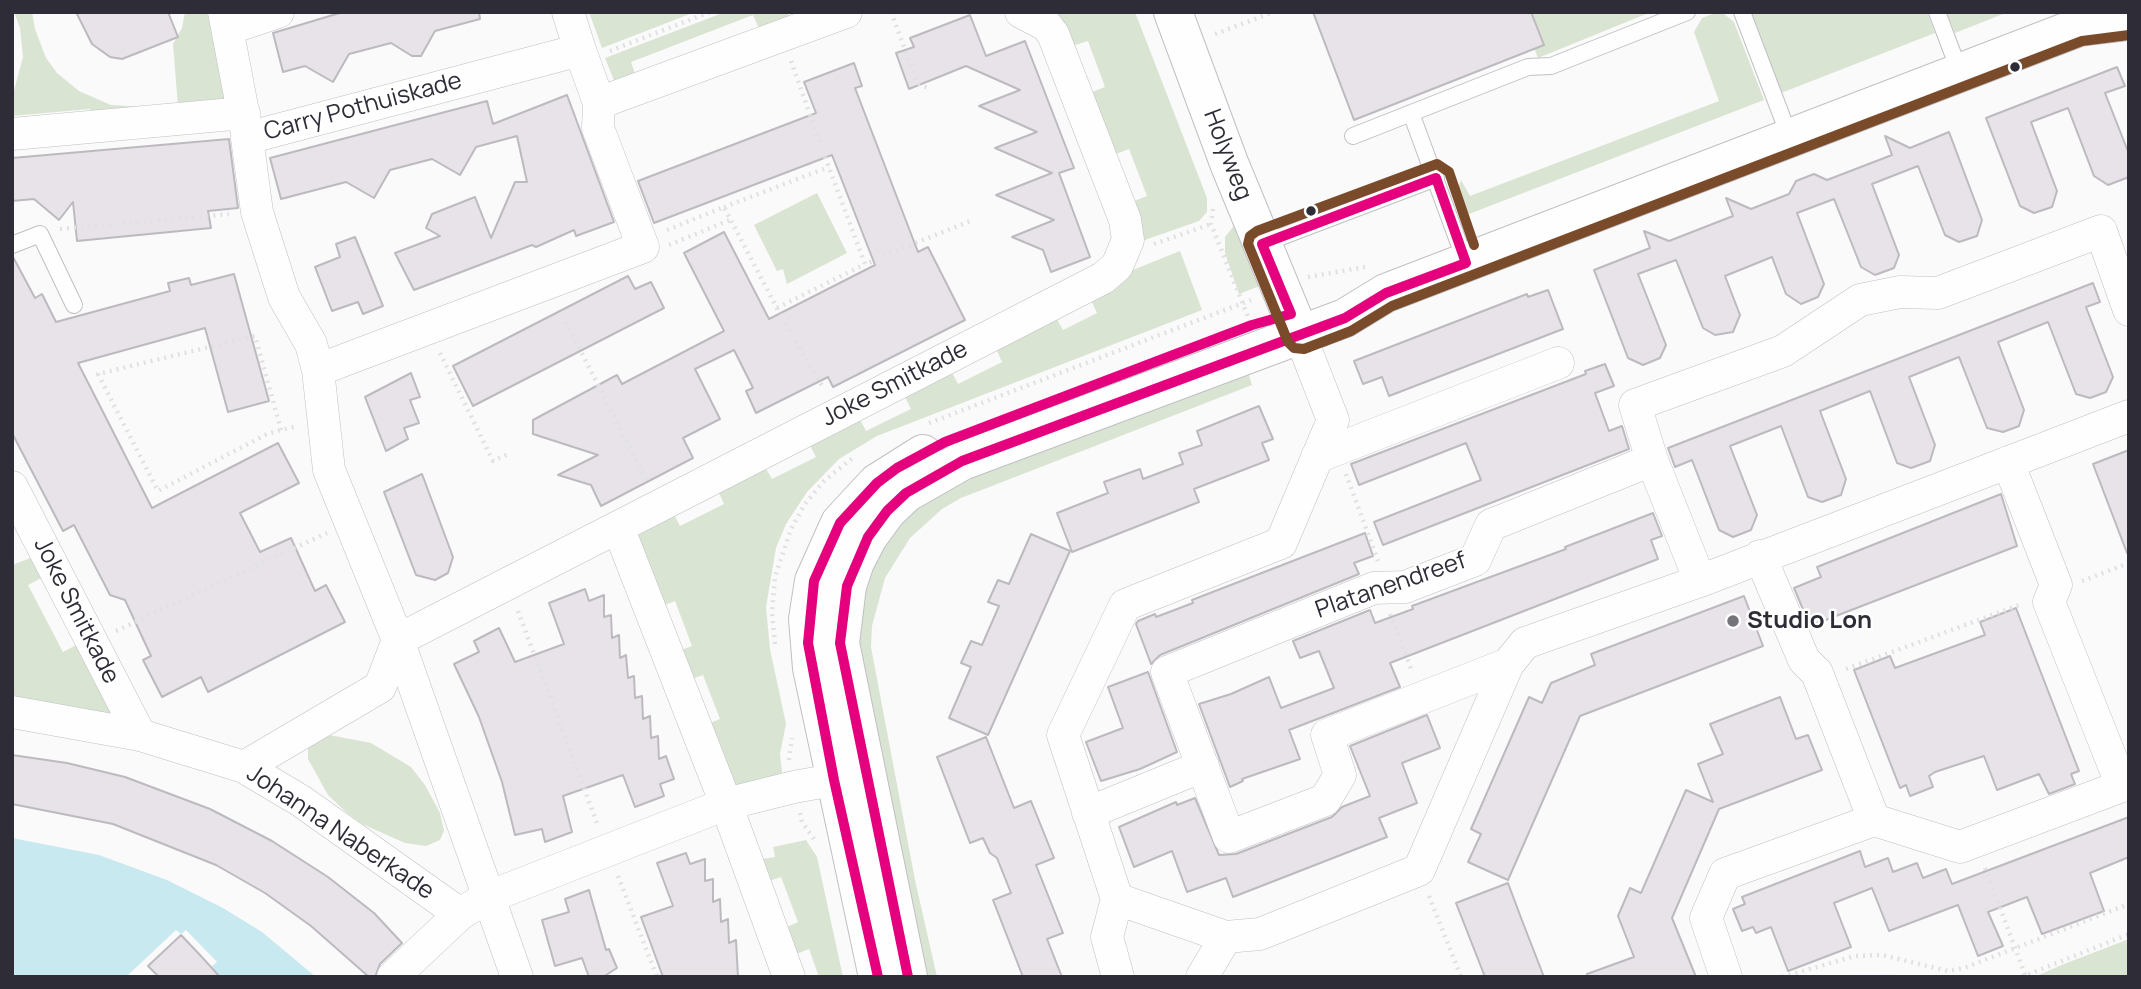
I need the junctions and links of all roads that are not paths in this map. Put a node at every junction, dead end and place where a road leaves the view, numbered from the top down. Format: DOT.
graph roads {
  1 [pos="278,12"];
  2 [pos="568,12"];
  3 [pos="846,12"];
  4 [pos="1021,12"];
  5 [pos="1687,12"];
  6 [pos="1742,12"];
  7 [pos="1937,12"];
  8 [pos="227,20"];
  9 [pos="2129,21"];
  10 [pos="1179,29"];
  11 [pos="582,55"];
  12 [pos="1960,73"];
  13 [pos="599,103"];
  14 [pos="1411,113"];
  15 [pos="246,126"];
  16 [pos="12,134"];
  17 [pos="1353,136"];
  18 [pos="1790,138"];
  19 [pos="1436,178"];
  20 [pos="1262,244"];
  21 [pos="12,245"];
  22 [pos="1466,263"];
  23 [pos="74,305"];
  24 [pos="2129,310"];
  25 [pos="1296,324"];
  26 [pos="1558,363"];
  27 [pos="318,370"];
  28 [pos="2129,416"];
  29 [pos="1317,457"];
  30 [pos="1652,460"];
  31 [pos="2008,462"];
  32 [pos="12,487"];
  33 [pos="618,527"];
  34 [pos="1760,556"];
  35 [pos="1700,581"];
  36 [pos="398,640"];
  37 [pos="1508,664"];
  38 [pos="12,712"];
  39 [pos="140,735"];
  40 [pos="1203,766"];
  41 [pos="244,767"];
  42 [pos="850,777"];
  43 [pos="726,804"];
  44 [pos="1088,813"];
  45 [pos="1874,820"];
  46 [pos="486,898"];
  47 [pos="1117,899"];
  48 [pos="460,914"];
  49 [pos="1226,937"];
  50 [pos="393,977"];
  51 [pos="517,977"];
  52 [pos="789,977"];
  53 [pos="878,977"];
  54 [pos="908,977"];
  55 [pos="1118,977"];
  56 [pos="1202,977"];
  57 [pos="1726,977"];
  1 -- 8 [label="street"];
  2 -- 11 [label="street"];
  3 -- 13 [label="street"];
  4 -- 33 [label="street, Joke Smitkade"];
  5 -- 14 [label="lane"];
  6 -- 18 [label="lane"];
  7 -- 12 [label="lane"];
  8 -- 15 [label="street"];
  9 -- 12 [label="street"];
  10 -- 20 [label="street, Holyweg"];
  11 -- 13 [label="street"];
  11 -- 15 [label="street, Carry Pothuiskade"];
  12 -- 18 [label="street"];
  13 -- 27 [label="street"];
  14 -- 17 [label="lane"];
  14 -- 19 [label="lane"];
  15 -- 16 [label="street"];
  15 -- 27 [label="street, Carry Pothuiskade"];
  18 -- 22 [label="street"];
  19 -- 20 [label="lane"];
  19 -- 22 [label="lane"];
  20 -- 25 [label="street, Holyweg"];
  21 -- 23 [label="lane"];
  22 -- 25 [label="street"];
  24 -- 30 [label="street"];
  25 -- 29 [label="street"];
  25 -- 42 [label="street"];
  26 -- 29 [label="street"];
  27 -- 36 [label="street, Carry Pothuiskade"];
  28 -- 31 [label="street, Platanendreef"];
  29 -- 44 [label="street"];
  30 -- 35 [label="street"];
  30 -- 40 [label="street, Platanendreef"];
  31 -- 34 [label="street, Platanendreef"];
  31 -- 45 [label="street"];
  32 -- 39 [label="street, Joke Smitkade"];
  33 -- 36 [label="street, Joke Smitkade"];
  33 -- 43 [label="street"];
  34 -- 35 [label="street, Platanendreef"];
  34 -- 45 [label="street"];
  35 -- 37 [label="street, Platanendreef"];
  36 -- 41 [label="street"];
  36 -- 46 [label="street, Carry Pothuiskade"];
  37 -- 40 [label="street, Platanendreef"];
  37 -- 49 [label="street, Platanendreef"];
  38 -- 39 [label="street, Johanna Naberkade"];
  39 -- 41 [label="street, Johanna Naberkade"];
  40 -- 44 [label="street"];
  41 -- 48 [label="street, Johanna Naberkade"];
  42 -- 43 [label="street, Johanna Naberkade"];
  42 -- 53 [label="street"];
  42 -- 54 [label="street"];
  43 -- 46 [label="street, Johanna Naberkade"];
  43 -- 52 [label="street"];
  44 -- 47 [label="street"];
  45 -- 57 [label="street"];
  46 -- 48 [label="street, Johanna Naberkade"];
  46 -- 51 [label="street, Carry Pothuiskade"];
  47 -- 49 [label="street"];
  47 -- 55 [label="street"];
  48 -- 50 [label="street, Johanna Naberkade"];
  49 -- 56 [label="street"];
}
